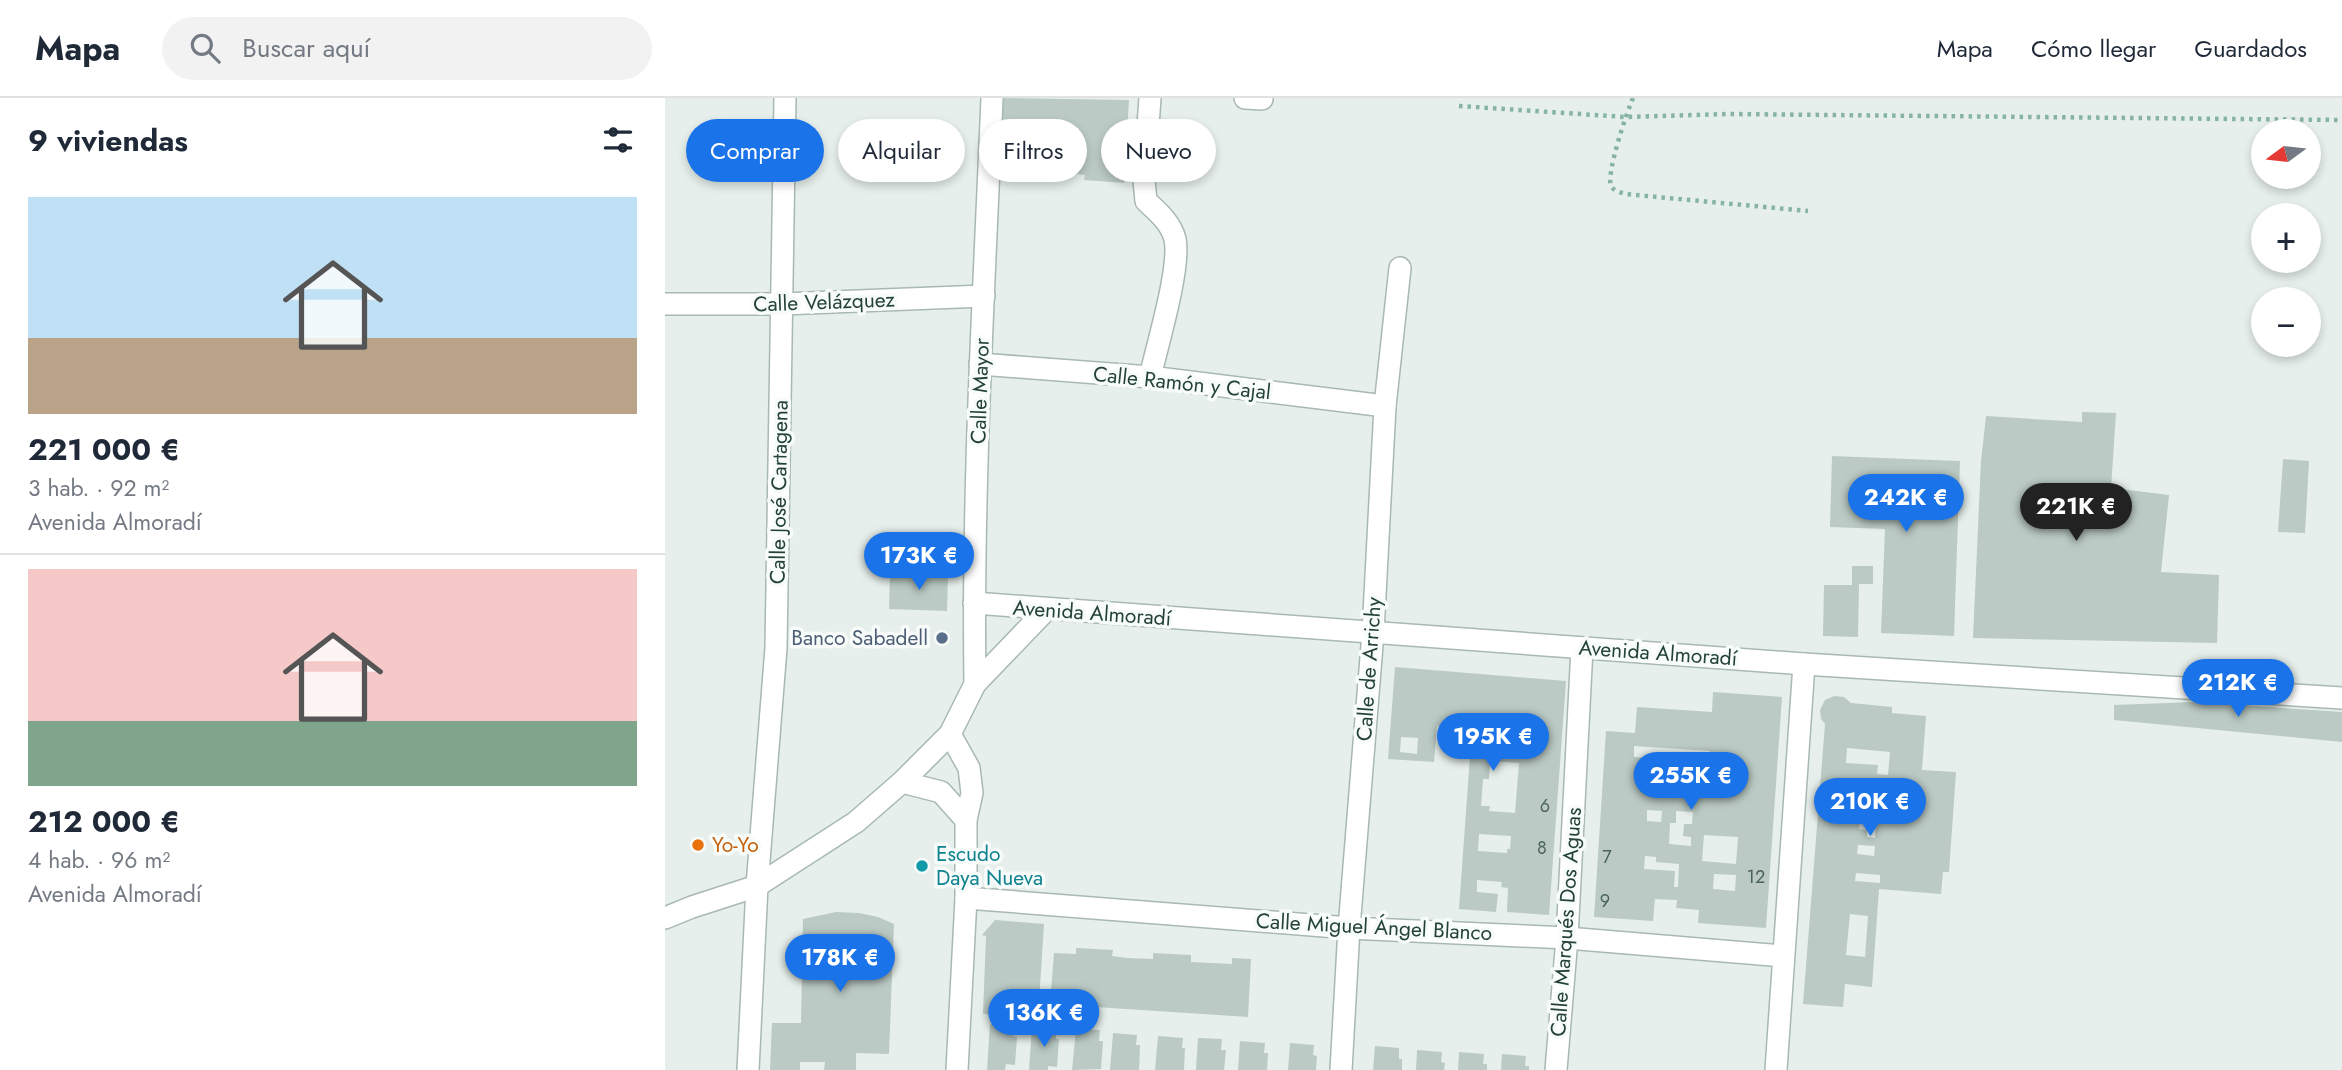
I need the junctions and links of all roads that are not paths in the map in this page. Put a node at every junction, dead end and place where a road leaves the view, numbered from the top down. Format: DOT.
graph roads {
  1 [pos="785,98"];
  2 [pos="992,98"];
  3 [pos="1150,98"];
  4 [pos="1400,268"];
  5 [pos="984,296"];
  6 [pos="665,304"];
  7 [pos="782,304"];
  8 [pos="980,364"];
  9 [pos="1150,377"];
  10 [pos="1385,406"];
  11 [pos="974,603"];
  12 [pos="1046,610"];
  13 [pos="1373,633"];
  14 [pos="1582,648"];
  15 [pos="1804,664"];
  16 [pos="975,684"];
  17 [pos="2342,698"];
  18 [pos="950,734"];
  19 [pos="902,782"];
  20 [pos="966,820"];
  21 [pos="757,886"];
  22 [pos="966,898"];
  23 [pos="665,918"];
  24 [pos="1349,928"];
  25 [pos="1567,938"];
  26 [pos="1783,956"];
  27 [pos="748,1070"];
  28 [pos="957,1070"];
  29 [pos="1341,1070"];
  30 [pos="1556,1070"];
  31 [pos="1776,1070"];
  1 -- 7 [label="street, Calle José Cartagena"];
  2 -- 5 [label="street, Calle Mayor"];
  3 -- 9 [label="street"];
  4 -- 10 [label="street, Calle de Arrichy"];
  5 -- 7 [label="street, Calle Velázquez"];
  5 -- 8 [label="street, Calle Mayor"];
  6 -- 7 [label="street, Calle Velázquez"];
  7 -- 21 [label="street, Calle José Cartagena"];
  8 -- 9 [label="street, Calle Ramón y Cajal"];
  8 -- 11 [label="street, Calle Mayor"];
  9 -- 10 [label="street, Calle Ramón y Cajal"];
  10 -- 13 [label="street, Calle de Arrichy"];
  11 -- 12 [label="street, Avenida Almoradí"];
  11 -- 16 [label="street, Calle Mayor"];
  12 -- 13 [label="street, Avenida Almoradí"];
  12 -- 16 [label="street"];
  13 -- 14 [label="street, Avenida Almoradí"];
  13 -- 24 [label="street, Calle de Arrichy"];
  14 -- 15 [label="street, Avenida Almoradí"];
  14 -- 25 [label="street, Calle Marqués Dos Aguas"];
  15 -- 17 [label="street, Avenida Almoradí"];
  15 -- 26 [label="street"];
  16 -- 18 [label="street"];
  18 -- 19 [label="street"];
  18 -- 20 [label="street"];
  19 -- 20 [label="street"];
  19 -- 21 [label="street"];
  20 -- 22 [label="street"];
  21 -- 23 [label="street"];
  21 -- 27 [label="street, Calle José Cartagena"];
  22 -- 24 [label="street, Calle Miguel Ángel Blanco"];
  22 -- 28 [label="street"];
  24 -- 25 [label="street, Calle Miguel Ángel Blanco"];
  24 -- 29 [label="street, Calle de Arrichy"];
  25 -- 26 [label="street, Calle Miguel Ángel Blanco"];
  25 -- 30 [label="street, Calle Marqués Dos Aguas"];
  26 -- 31 [label="street"];
}
